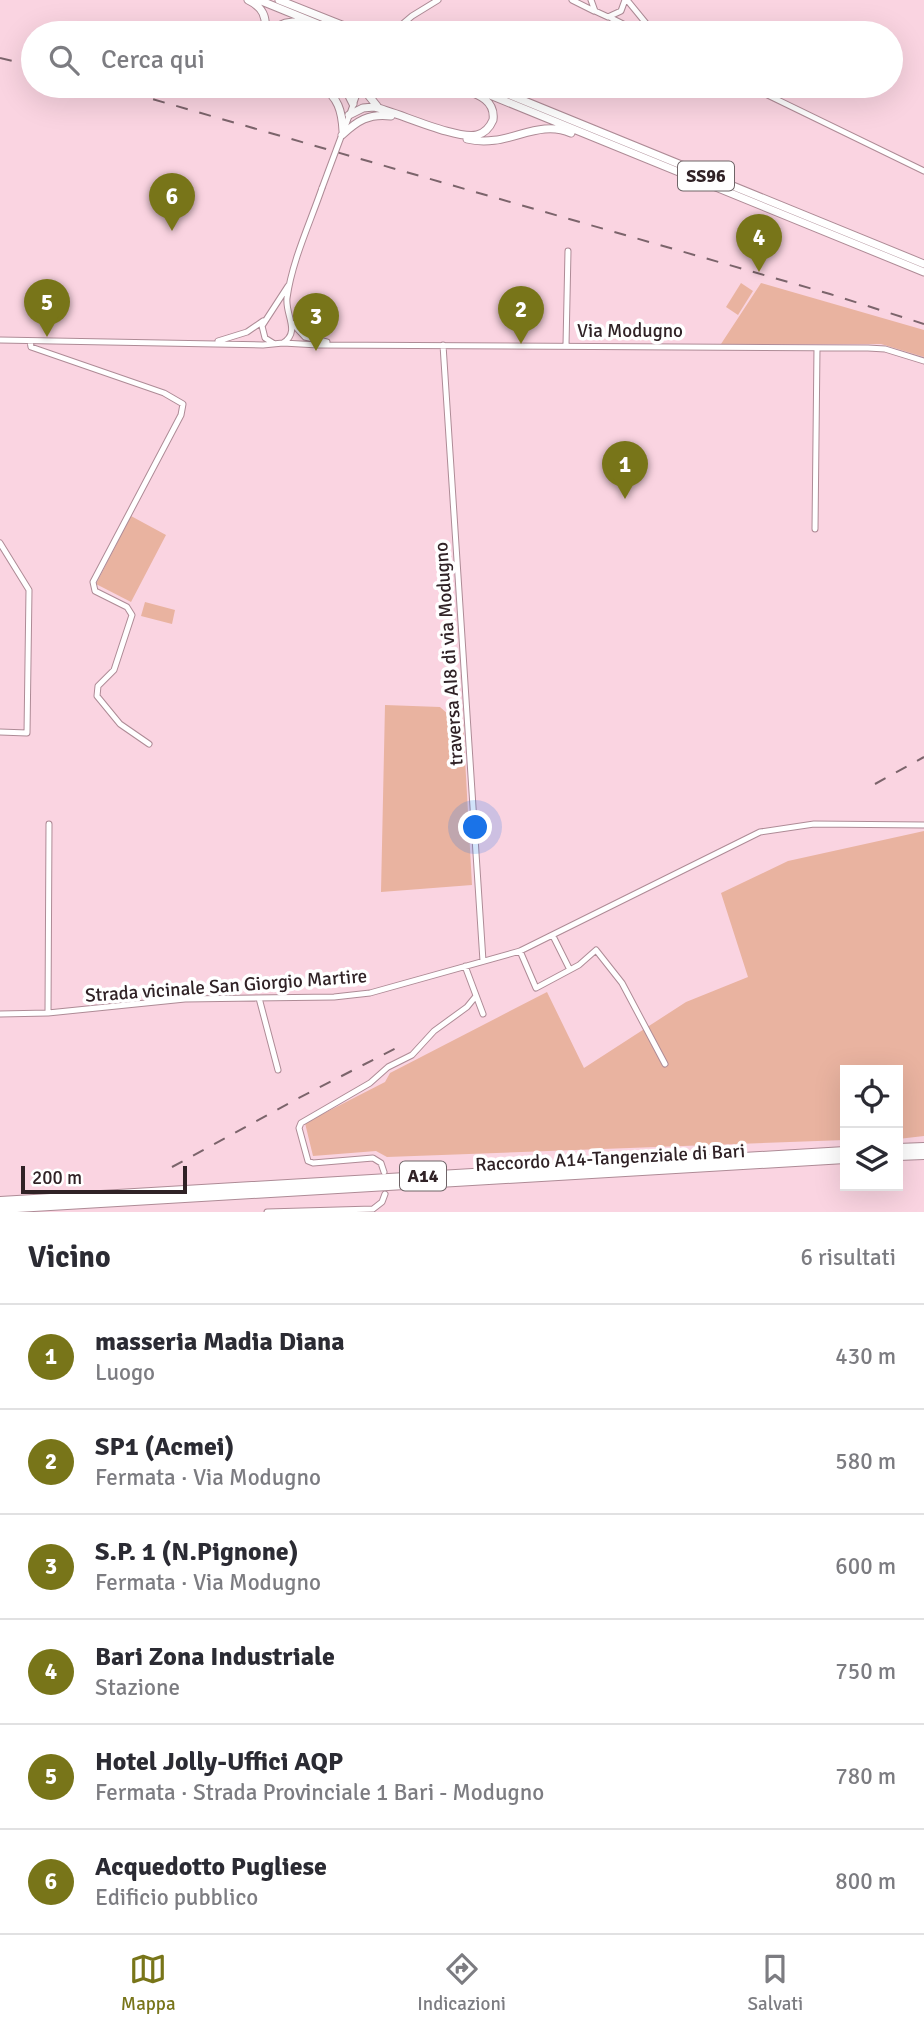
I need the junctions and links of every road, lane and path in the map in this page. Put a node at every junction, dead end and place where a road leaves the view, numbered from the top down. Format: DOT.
graph roads {
  1 [pos="248,0"];
  2 [pos="259,0"];
  3 [pos="279,0"];
  4 [pos="438,0"];
  5 [pos="572,0"];
  6 [pos="591,0"];
  7 [pos="626,0"];
  8 [pos="595,11"];
  9 [pos="608,17"];
  10 [pos="265,21"];
  11 [pos="311,21"];
  12 [pos="332,21"];
  13 [pos="406,21"];
  14 [pos="616,21"];
  15 [pos="644,21"];
  16 [pos="334,98"];
  17 [pos="352,98"];
  18 [pos="355,98"];
  19 [pos="371,98"];
  20 [pos="485,98"];
  21 [pos="498,98"];
  22 [pos="517,98"];
  23 [pos="774,98"];
  24 [pos="353,104"];
  25 [pos="381,108"];
  26 [pos="349,115"];
  27 [pos="402,117"];
  28 [pos="450,132"];
  29 [pos="342,134"];
  30 [pos="615,145"];
  31 [pos="924,171"];
  32 [pos="568,251"];
  33 [pos="924,262"];
  34 [pos="924,272"];
  35 [pos="291,280"];
  36 [pos="266,318"];
  37 [pos="291,321"];
  38 [pos="0,341"];
  39 [pos="30,341"];
  40 [pos="211,342"];
  41 [pos="273,343"];
  42 [pos="283,343"];
  43 [pos="334,344"];
  44 [pos="443,345"];
  45 [pos="566,345"];
  46 [pos="817,348"];
  47 [pos="924,361"];
  48 [pos="815,529"];
  49 [pos="0,543"];
  50 [pos="0,732"];
  51 [pos="149,744"];
  52 [pos="49,824"];
  53 [pos="924,825"];
  54 [pos="553,936"];
  55 [pos="520,951"];
  56 [pos="484,961"];
  57 [pos="464,966"];
  58 [pos="569,968"];
  59 [pos="476,996"];
  60 [pos="259,998"];
  61 [pos="48,1013"];
  62 [pos="0,1014"];
  63 [pos="483,1014"];
  64 [pos="665,1064"];
  65 [pos="278,1070"];
  66 [pos="924,1146"];
  67 [pos="903,1148"];
  68 [pos="840,1151"];
  69 [pos="924,1155"];
  70 [pos="903,1156"];
  71 [pos="840,1159"];
  72 [pos="384,1172"];
  73 [pos="385,1194"];
  74 [pos="0,1201"];
  75 [pos="0,1209"];
  76 [pos="267,1212"];
  1 -- 10 [label="main road"];
  2 -- 11 [label="main road"];
  3 -- 12 [label="main road"];
  4 -- 13 [label="street"];
  5 -- 8 [label="street"];
  6 -- 8 [label="street"];
  7 -- 9 [label="street"];
  7 -- 15 [label="street"];
  8 -- 9 [label="street"];
  9 -- 14 [label="street"];
  16 -- 29 [label="main road"];
  17 -- 24 [label="main road"];
  18 -- 24 [label="street"];
  19 -- 25 [label="main road"];
  20 -- 28 [label="main road"];
  21 -- 30 [label="main road, SS96"];
  22 -- 33 [label="main road, SS96"];
  23 -- 31 [label="street"];
  24 -- 26 [label="street"];
  25 -- 26 [label="main road"];
  25 -- 27 [label="main road"];
  26 -- 29 [label="street"];
  27 -- 28 [label="main road"];
  27 -- 29 [label="main road"];
  28 -- 30 [label="main road"];
  29 -- 35 [label="street, bridge"];
  30 -- 34 [label="main road, SS96"];
  32 -- 45 [label="street"];
  35 -- 36 [label="street"];
  35 -- 37 [label="street"];
  36 -- 37 [label="street"];
  36 -- 40 [label="street"];
  36 -- 41 [label="street"];
  37 -- 42 [label="street"];
  37 -- 43 [label="street, Via Modugno"];
  38 -- 39 [label="street"];
  39 -- 40 [label="street"];
  39 -- 51 [label="street"];
  40 -- 41 [label="street"];
  41 -- 42 [label="street"];
  42 -- 43 [label="street, Via Modugno"];
  43 -- 44 [label="street, Via Modugno"];
  44 -- 45 [label="street, Via Modugno"];
  44 -- 56 [label="street, traversa AI8 di via Modugno"];
  45 -- 46 [label="street, Via Modugno"];
  46 -- 47 [label="street, Via Modugno"];
  46 -- 48 [label="street"];
  49 -- 50 [label="street"];
  52 -- 61 [label="street"];
  53 -- 54 [label="street, Strada vicinale San Giorgio Martire"];
  54 -- 55 [label="street, Strada vicinale San Giorgio Martire"];
  54 -- 58 [label="street"];
  55 -- 56 [label="street, Strada vicinale San Giorgio Martire"];
  55 -- 58 [label="street"];
  56 -- 57 [label="street, Strada vicinale San Giorgio Martire"];
  57 -- 59 [label="street"];
  57 -- 60 [label="street, Strada vicinale San Giorgio Martire"];
  58 -- 64 [label="street"];
  59 -- 63 [label="street"];
  59 -- 72 [label="street"];
  60 -- 61 [label="street, Strada vicinale San Giorgio Martire"];
  60 -- 65 [label="street"];
  61 -- 62 [label="street, Strada vicinale San Giorgio Martire"];
  66 -- 67 [label="highway"];
  68 -- 74 [label="highway, Raccordo A14-Tangenziale di Bari / A14"];
  69 -- 70 [label="highway"];
  71 -- 75 [label="highway, Raccordo A14-Tangenziale di Bari / A14"];
  73 -- 76 [label="street"];
}
